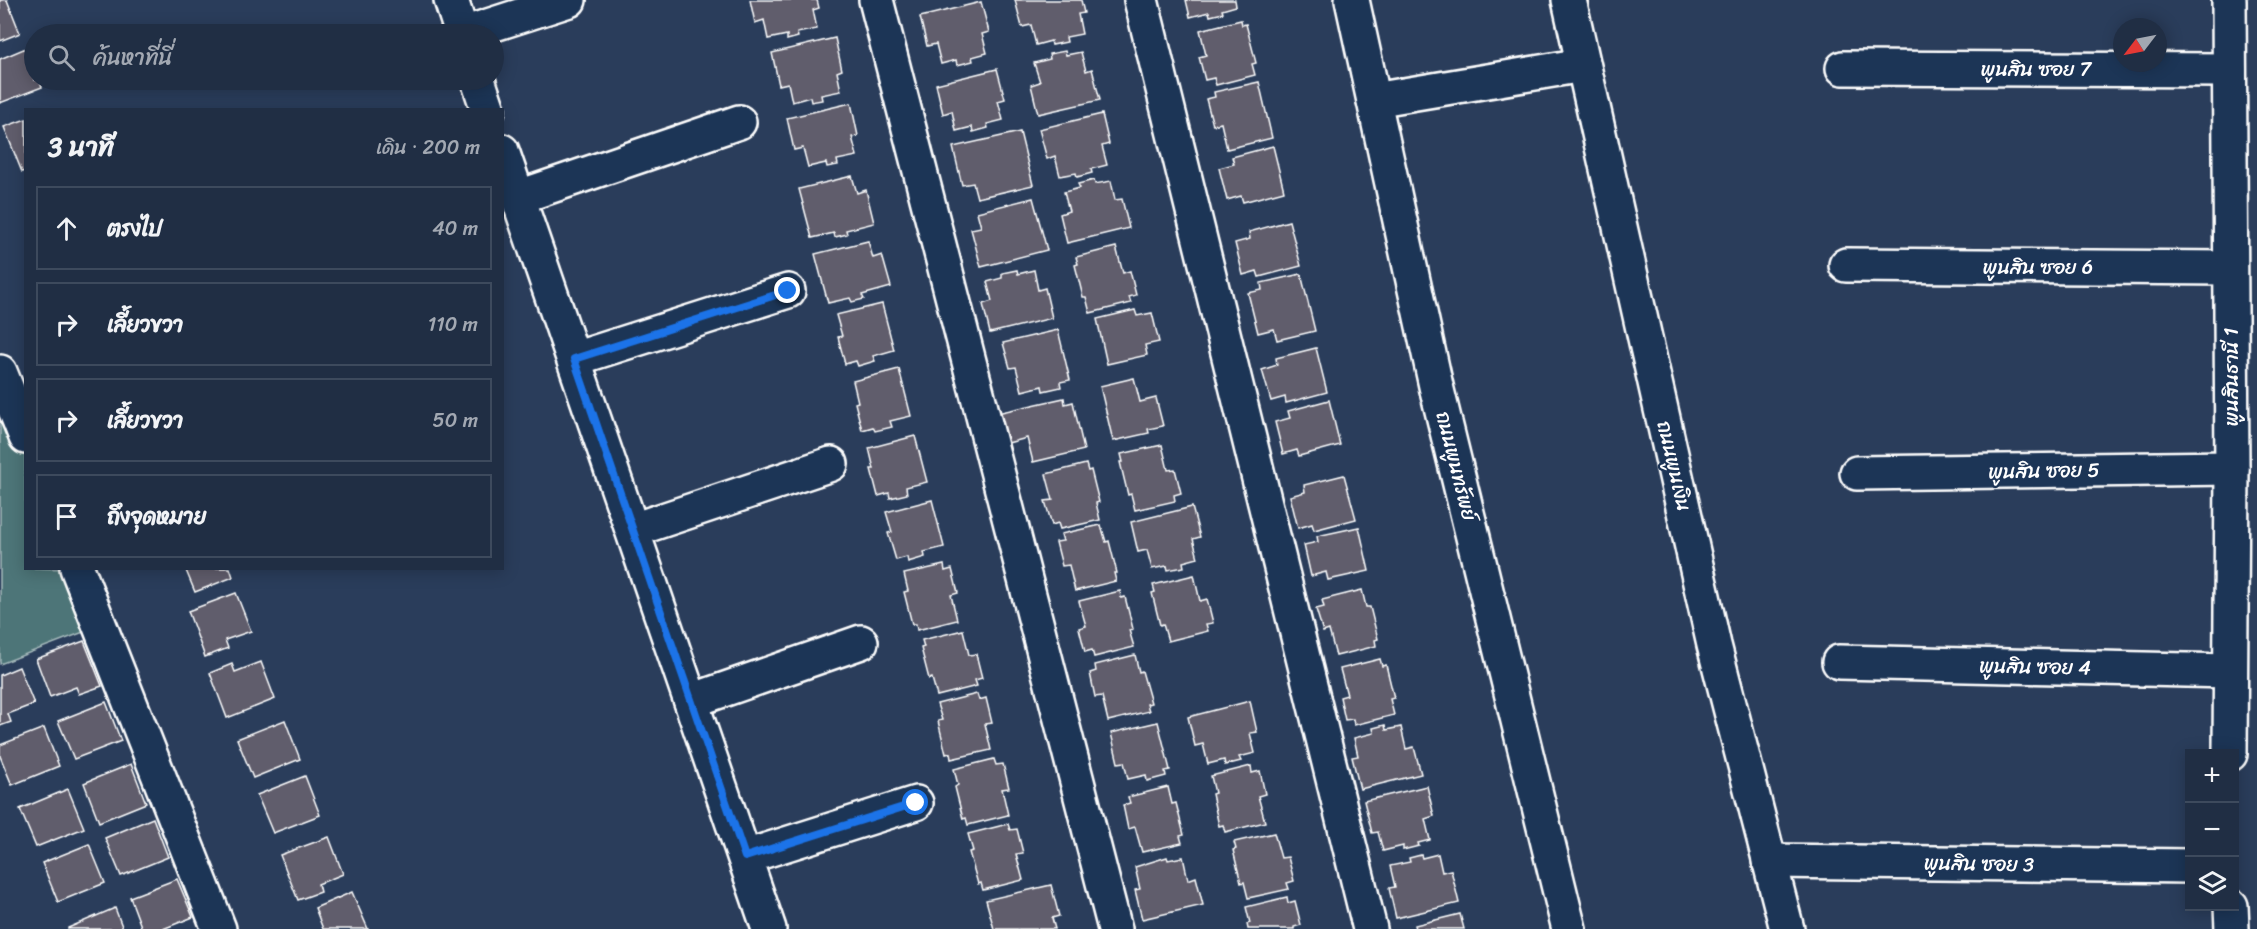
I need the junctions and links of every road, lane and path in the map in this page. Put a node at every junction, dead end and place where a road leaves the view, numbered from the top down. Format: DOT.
graph roads {
  1 [pos="451,0"];
  2 [pos="569,0"];
  3 [pos="876,0"];
  4 [pos="1141,0"];
  5 [pos="1352,0"];
  6 [pos="1569,0"];
  7 [pos="2229,0"];
  8 [pos="459,24"];
  9 [pos="494,24"];
  10 [pos="1583,65"];
  11 [pos="1843,68"];
  12 [pos="2229,70"];
  13 [pos="481,90"];
  14 [pos="1374,100"];
  15 [pos="487,108"];
  16 [pos="739,122"];
  17 [pos="504,156"];
  18 [pos="519,197"];
  19 [pos="1846,265"];
  20 [pos="2230,268"];
  21 [pos="788,291"];
  22 [pos="574,359"];
  23 [pos="0,372"];
  24 [pos="24,431"];
  25 [pos="831,464"];
  26 [pos="2232,468"];
  27 [pos="1857,473"];
  28 [pos="633,530"];
  29 [pos="78,570"];
  30 [pos="861,642"];
  31 [pos="1839,662"];
  32 [pos="2230,671"];
  33 [pos="691,701"];
  34 [pos="2230,749"];
  35 [pos="916,803"];
  36 [pos="745,857"];
  37 [pos="1769,861"];
  38 [pos="2185,866"];
  39 [pos="2231,911"];
  40 [pos="219,929"];
  41 [pos="769,929"];
  42 [pos="1115,929"];
  43 [pos="1370,929"];
  44 [pos="1569,929"];
  45 [pos="1787,929"];
  46 [pos="2232,929"];
  1 -- 8 [label="street"];
  2 -- 9 [label="street"];
  3 -- 42 [label="street"];
  4 -- 43 [label="street"];
  5 -- 14 [label="street, ถนนพูนทรัพย์"];
  6 -- 10 [label="street, ถนนพูนเงิน"];
  7 -- 12 [label="street, พูนสินธานี 1"];
  10 -- 14 [label="street"];
  10 -- 37 [label="street, ถนนพูนเงิน"];
  11 -- 12 [label="street, พูนสิน ซอย 7"];
  12 -- 20 [label="street, พูนสินธานี 1"];
  13 -- 15 [label="street"];
  14 -- 44 [label="street, ถนนพูนทรัพย์"];
  16 -- 18 [label="street"];
  17 -- 18 [label="street"];
  18 -- 22 [label="street"];
  19 -- 20 [label="street, พูนสิน ซอย 6"];
  20 -- 26 [label="street, พูนสินธานี 1"];
  21 -- 22 [label="street"];
  22 -- 28 [label="street"];
  23 -- 24 [label="street"];
  25 -- 28 [label="street"];
  26 -- 27 [label="street, พูนสิน ซอย 5"];
  26 -- 32 [label="street, พูนสินธานี 1"];
  28 -- 33 [label="street"];
  29 -- 40 [label="street"];
  30 -- 33 [label="street"];
  31 -- 32 [label="street, พูนสิน ซอย 4"];
  32 -- 34 [label="street, พูนสินธานี 1"];
  33 -- 36 [label="street"];
  35 -- 36 [label="street"];
  36 -- 41 [label="street"];
  37 -- 38 [label="street, พูนสิน ซอย 3"];
  37 -- 45 [label="street, ถนนพูนเงิน"];
  39 -- 46 [label="street"];
}
